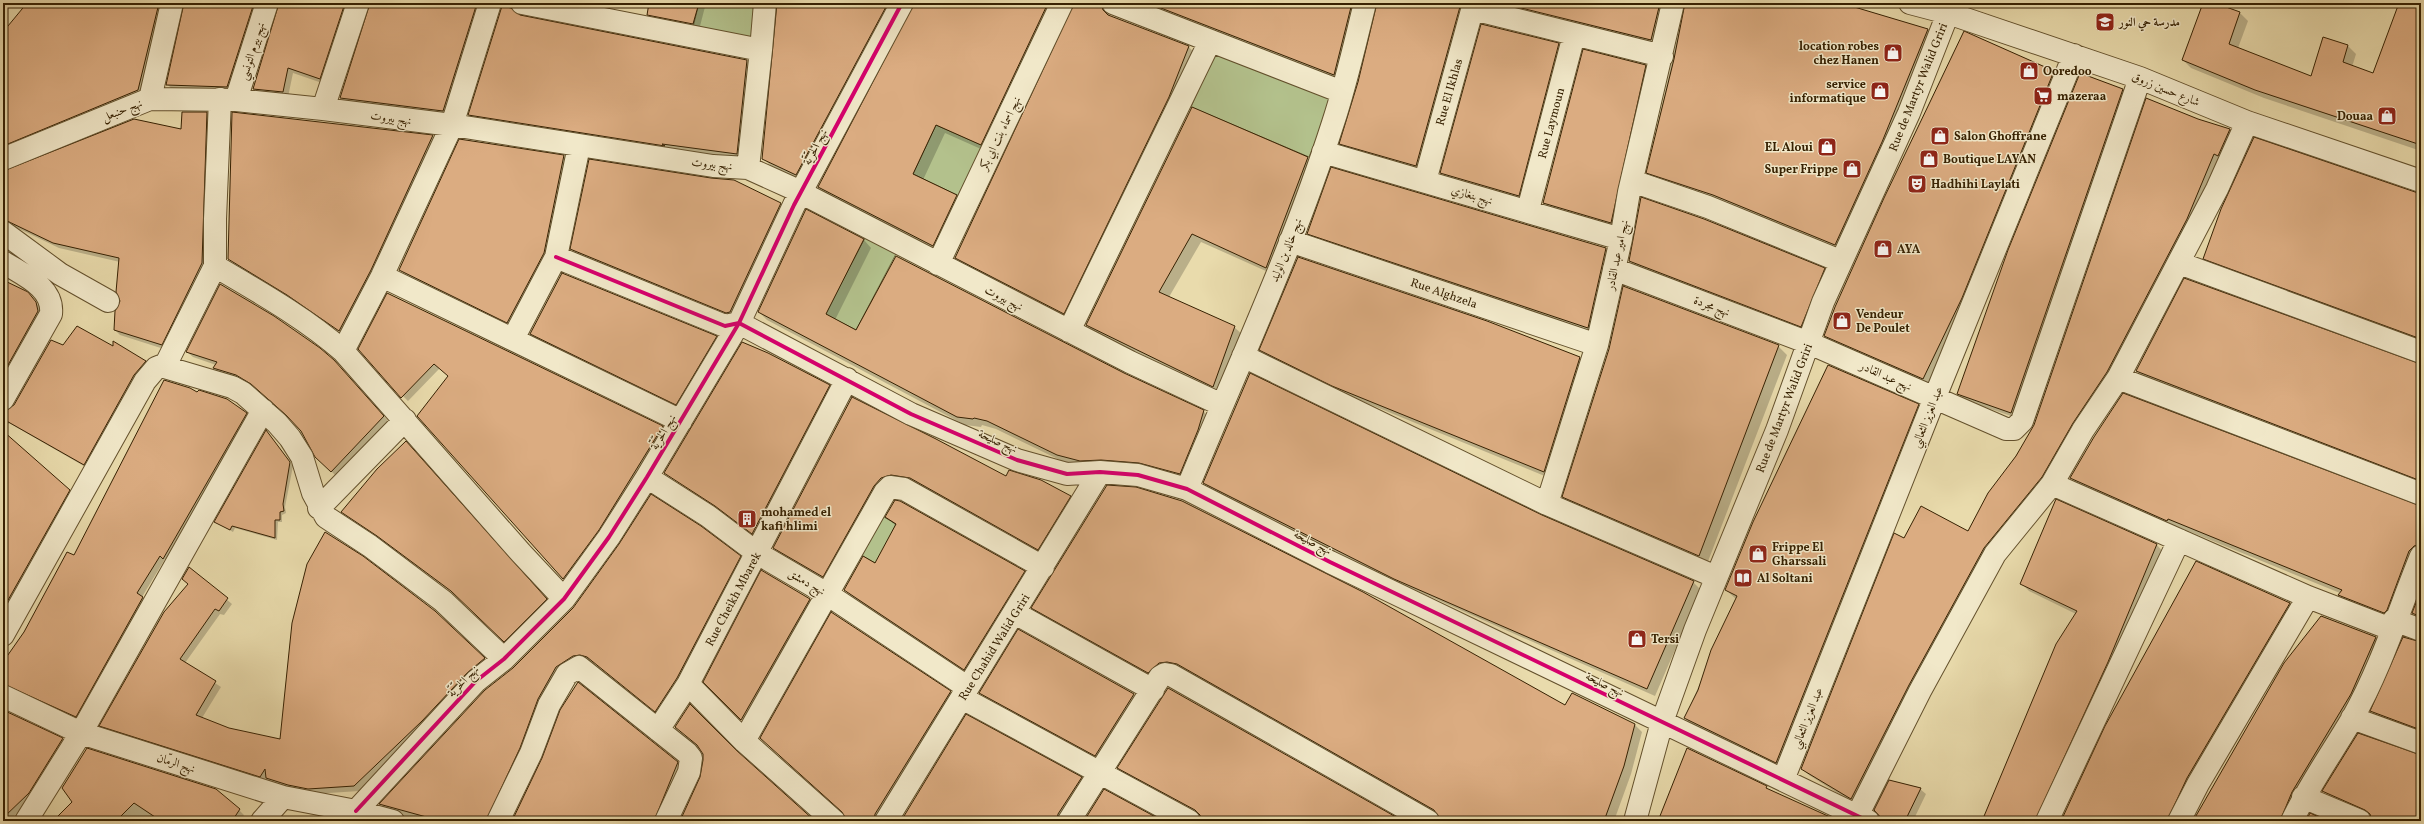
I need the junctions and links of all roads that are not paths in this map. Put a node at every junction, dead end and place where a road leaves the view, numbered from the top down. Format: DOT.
graph roads {
  1 [pos="172,3"];
  2 [pos="267,3"];
  3 [pos="358,3"];
  4 [pos="490,3"];
  5 [pos="522,3"];
  6 [pos="765,3"];
  7 [pos="902,3"];
  8 [pos="1062,3"];
  9 [pos="1113,3"];
  10 [pos="1365,3"];
  11 [pos="1673,3"];
  12 [pos="1910,3"];
  13 [pos="1473,6"];
  14 [pos="1950,8"];
  15 [pos="1574,35"];
  16 [pos="1210,40"];
  17 [pos="761,50"];
  18 [pos="1662,56"];
  19 [pos="2074,56"];
  20 [pos="2140,78"];
  21 [pos="1342,92"];
  22 [pos="150,99"];
  23 [pos="228,100"];
  24 [pos="323,109"];
  25 [pos="2247,122"];
  26 [pos="452,125"];
  27 [pos="579,146"];
  28 [pos="1323,152"];
  29 [pos="3,159"];
  30 [pos="748,168"];
  31 [pos="1632,181"];
  32 [pos="2421,181"];
  33 [pos="1424,182"];
  34 [pos="801,195"];
  35 [pos="1528,210"];
  36 [pos="3,232"];
  37 [pos="1621,239"];
  38 [pos="1290,241"];
  39 [pos="556,257"];
  40 [pos="1840,261"];
  41 [pos="3,262"];
  42 [pos="2179,263"];
  43 [pos="938,264"];
  44 [pos="215,266"];
  45 [pos="1614,269"];
  46 [pos="382,276"];
  47 [pos="108,301"];
  48 [pos="739,324"];
  49 [pos="1069,331"];
  50 [pos="513,339"];
  51 [pos="1809,343"];
  52 [pos="1597,345"];
  53 [pos="343,351"];
  54 [pos="2421,352"];
  55 [pos="1243,356"];
  56 [pos="165,366"];
  57 [pos="2118,378"];
  58 [pos="847,379"];
  59 [pos="1935,397"];
  60 [pos="3,399"];
  61 [pos="1222,405"];
  62 [pos="263,410"];
  63 [pos="405,420"];
  64 [pos="681,421"];
  65 [pos="1100,472"];
  66 [pos="647,477"];
  67 [pos="2052,484"];
  68 [pos="1187,489"];
  69 [pos="2421,494"];
  70 [pos="1547,504"];
  71 [pos="319,508"];
  72 [pos="2179,540"];
  73 [pos="757,553"];
  74 [pos="2421,556"];
  75 [pos="1043,567"];
  76 [pos="1716,577"];
  77 [pos="827,594"];
  78 [pos="2308,597"];
  79 [pos="564,599"];
  80 [pos="1015,613"];
  81 [pos="2393,624"];
  82 [pos="2421,630"];
  83 [pos="3,635"];
  84 [pos="504,659"];
  85 [pos="688,684"];
  86 [pos="1152,690"];
  87 [pos="965,692"];
  88 [pos="3,696"];
  89 [pos="2352,718"];
  90 [pos="1662,722"];
  91 [pos="658,730"];
  92 [pos="81,733"];
  93 [pos="744,741"];
  94 [pos="2421,743"];
  95 [pos="1100,772"];
  96 [pos="1783,780"];
  97 [pos="282,797"];
  98 [pos="2303,797"];
  99 [pos="356,811"];
  100 [pos="1862,818"];
  101 [pos="26,821"];
  102 [pos="262,821"];
  103 [pos="393,821"];
  104 [pos="498,821"];
  105 [pos="666,821"];
  106 [pos="834,821"];
  107 [pos="886,821"];
  108 [pos="1069,821"];
  109 [pos="1189,821"];
  110 [pos="1428,821"];
  111 [pos="1635,821"];
  112 [pos="2047,821"];
  113 [pos="2179,821"];
  114 [pos="2292,821"];
  115 [pos="2360,821"];
  1 -- 22 [label="street, نهج حنبعل"];
  2 -- 23 [label="street, نهج بيرم التونسي"];
  3 -- 24 [label="street"];
  4 -- 26 [label="street"];
  5 -- 17 [label="street"];
  6 -- 17 [label="street"];
  7 -- 34 [label="street, نهج الحرّيّة"];
  8 -- 43 [label="street, نهج اسماء بنت ابي بكر"];
  9 -- 16 [label="street"];
  10 -- 21 [label="street, نهج خالد بن الوليد"];
  11 -- 18 [label="street, نهج امير عبد القادر"];
  12 -- 14 [label="street, شارع حسين زروق"];
  13 -- 15 [label="street"];
  13 -- 33 [label="street, Rue El Ikhlas"];
  14 -- 19 [label="street, شارع حسين زروق"];
  14 -- 40 [label="street, Rue de Martyr Walid Griri"];
  15 -- 18 [label="street"];
  15 -- 35 [label="street, Rue Laymoun"];
  16 -- 21 [label="street"];
  16 -- 49 [label="street"];
  17 -- 30 [label="street"];
  18 -- 31 [label="street, نهج امير عبد القادر"];
  19 -- 20 [label="street, شارع حسين زروق"];
  19 -- 59 [label="street, عبد العزيز الثعالبي"];
  20 -- 25 [label="street, شارع حسين زروق"];
  20 -- 59 [label="street, نهج عبد القادر"];
  21 -- 28 [label="street, نهج خالد بن الوليد"];
  22 -- 23 [label="street, نهج بيروت"];
  22 -- 29 [label="street, نهج حنبعل"];
  23 -- 24 [label="street, نهج بيروت"];
  23 -- 44 [label="street, نهج بيرم التونسي"];
  24 -- 26 [label="street, نهج بيروت"];
  25 -- 32 [label="street, شارع حسين زروق"];
  25 -- 42 [label="street"];
  26 -- 27 [label="street, نهج بيروت"];
  26 -- 46 [label="street"];
  27 -- 30 [label="street, نهج بيروت"];
  27 -- 39 [label="street"];
  28 -- 33 [label="street, نهج بنغازي"];
  28 -- 38 [label="street, نهج خالد بن الوليد"];
  30 -- 34 [label="street, نهج بيروت"];
  31 -- 37 [label="street, نهج امير عبد القادر"];
  31 -- 40 [label="street"];
  33 -- 35 [label="street, نهج بنغازي"];
  34 -- 43 [label="street, نهج بيروت"];
  34 -- 48 [label="street, نهج الحرّيّة"];
  35 -- 37 [label="street, نهج بنغازي"];
  36 -- 47 [label="street"];
  37 -- 45 [label="street, نهج امير عبد القادر"];
  38 -- 52 [label="street, Rue Alghzela"];
  38 -- 55 [label="street, نهج خالد بن الوليد"];
  39 -- 48 [label="street"];
  39 -- 50 [label="street"];
  40 -- 51 [label="street, Rue de Martyr Walid Griri"];
  41 -- 60 [label="street"];
  42 -- 54 [label="street"];
  42 -- 57 [label="street"];
  43 -- 49 [label="street, نهج بيروت"];
  44 -- 53 [label="street"];
  44 -- 56 [label="street"];
  45 -- 51 [label="street, نهج مجردة"];
  45 -- 52 [label="street, نهج امير عبد القادر"];
  46 -- 50 [label="street"];
  46 -- 53 [label="street"];
  48 -- 58 [label="street, نهج صليحة"];
  48 -- 64 [label="street, نهج الحرّيّة"];
  49 -- 61 [label="street, نهج بيروت"];
  50 -- 64 [label="street"];
  51 -- 59 [label="street, نهج عبد القادر"];
  51 -- 76 [label="street, Rue de Martyr Walid Griri"];
  52 -- 70 [label="street, نهج امير عبد القادر"];
  53 -- 63 [label="street"];
  55 -- 61 [label="street, نهج خالد بن الوليد"];
  55 -- 70 [label="street"];
  56 -- 62 [label="street"];
  56 -- 83 [label="street"];
  57 -- 67 [label="street"];
  57 -- 69 [label="street"];
  58 -- 65 [label="street, نهج صليحة"];
  58 -- 73 [label="street, Rue Cheikh Mbarek"];
  59 -- 96 [label="street, عبد العزيز الثعالبي"];
  61 -- 68 [label="street, نهج خالد بن الوليد"];
  62 -- 71 [label="street"];
  62 -- 92 [label="street"];
  63 -- 71 [label="street"];
  63 -- 79 [label="street"];
  64 -- 66 [label="street, نهج الحرّيّة"];
  65 -- 68 [label="street, نهج صليحة"];
  65 -- 75 [label="street, Rue Chahid Walid Griri"];
  66 -- 73 [label="street, نهج دمشق"];
  66 -- 79 [label="street, نهج الحرّيّة"];
  67 -- 72 [label="street"];
  67 -- 100 [label="street"];
  68 -- 90 [label="street, نهج صليحة"];
  70 -- 76 [label="street"];
  71 -- 84 [label="street"];
  72 -- 78 [label="street"];
  72 -- 112 [label="street"];
  73 -- 77 [label="street, نهج دمشق"];
  73 -- 85 [label="street, Rue Cheikh Mbarek"];
  74 -- 81 [label="street"];
  75 -- 77 [label="street"];
  75 -- 80 [label="street, Rue Chahid Walid Griri"];
  76 -- 90 [label="street, Rue de Martyr Walid Griri"];
  77 -- 87 [label="street, نهج دمشق"];
  77 -- 93 [label="street"];
  78 -- 81 [label="street"];
  78 -- 113 [label="street"];
  79 -- 84 [label="street, نهج الحرّيّة"];
  80 -- 86 [label="street"];
  80 -- 87 [label="street, Rue Chahid Walid Griri"];
  81 -- 82 [label="street"];
  81 -- 89 [label="street"];
  84 -- 99 [label="street, نهج الحرّيّة"];
  85 -- 91 [label="street, Rue Cheikh Mbarek"];
  85 -- 93 [label="street"];
  86 -- 95 [label="street"];
  86 -- 110 [label="street"];
  87 -- 95 [label="street, نهج دمشق"];
  87 -- 107 [label="street, Rue Chahid Walid Griri"];
  88 -- 92 [label="street, نهج الرمّان"];
  89 -- 94 [label="street"];
  89 -- 98 [label="street"];
  90 -- 96 [label="street, نهج صليحة"];
  90 -- 111 [label="street, Rue de Martyr Walid Griri"];
  91 -- 104 [label="street"];
  91 -- 105 [label="street"];
  92 -- 97 [label="street, نهج الرمّان"];
  92 -- 101 [label="street"];
  93 -- 106 [label="street"];
  95 -- 108 [label="street"];
  95 -- 109 [label="street, نهج دمشق"];
  96 -- 100 [label="street, نهج صليحة"];
  97 -- 99 [label="street, نهج الرمّان"];
  97 -- 102 [label="street"];
  98 -- 114 [label="street"];
  98 -- 115 [label="street"];
  99 -- 103 [label="street, نهج الرمّان"];
}
